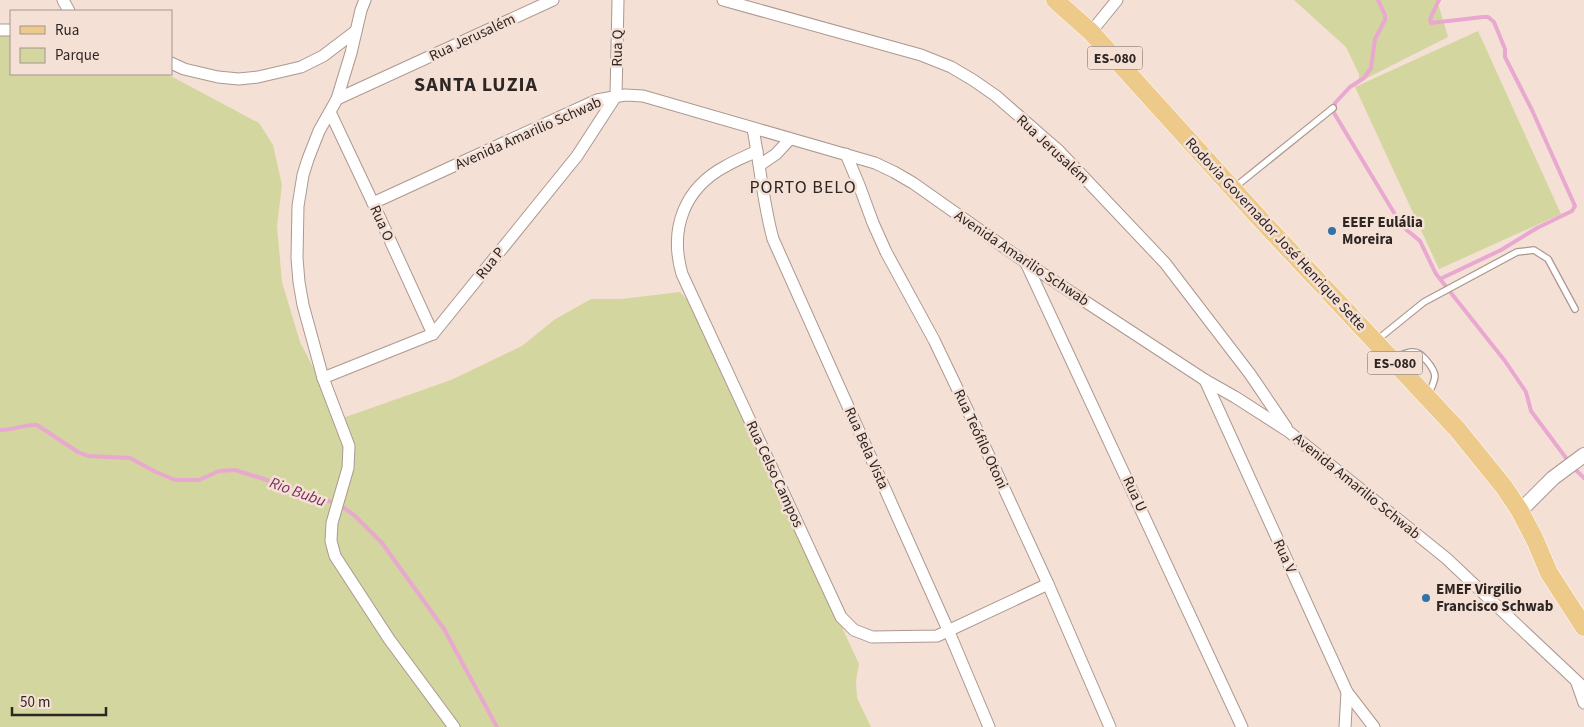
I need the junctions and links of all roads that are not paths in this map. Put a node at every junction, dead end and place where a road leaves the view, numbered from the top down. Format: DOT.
graph roads {
  1 [pos="365,0"];
  2 [pos="553,0"];
  3 [pos="618,0"];
  4 [pos="723,0"];
  5 [pos="1055,0"];
  6 [pos="1117,0"];
  7 [pos="356,31"];
  8 [pos="1091,32"];
  9 [pos="172,63"];
  10 [pos="616,96"];
  11 [pos="337,99"];
  12 [pos="1333,108"];
  13 [pos="330,112"];
  14 [pos="753,128"];
  15 [pos="790,139"];
  16 [pos="757,152"];
  17 [pos="846,154"];
  18 [pos="760,165"];
  19 [pos="1233,189"];
  20 [pos="373,203"];
  21 [pos="1025,262"];
  22 [pos="1575,309"];
  23 [pos="433,334"];
  24 [pos="1375,341"];
  25 [pos="1392,359"];
  26 [pos="323,378"];
  27 [pos="1205,380"];
  28 [pos="1427,397"];
  29 [pos="1288,431"];
  30 [pos="1580,458"];
  31 [pos="1520,511"];
  32 [pos="1048,584"];
  33 [pos="1584,627"];
  34 [pos="949,632"];
  35 [pos="1581,686"];
  36 [pos="1347,692"];
  37 [pos="1584,703"];
  38 [pos="454,727"];
  39 [pos="989,727"];
  40 [pos="1110,727"];
  41 [pos="1242,727"];
  42 [pos="1344,727"];
  43 [pos="1374,727"];
  1 -- 7 [label="street"];
  2 -- 11 [label="street, Rua Jerusalém"];
  3 -- 10 [label="street, Rua Q"];
  4 -- 29 [label="street, Rua Jerusalém"];
  5 -- 8 [label="main road, Rodovia Governador José Henrique Sette / ES-080"];
  6 -- 8 [label="street"];
  7 -- 9 [label="street"];
  7 -- 11 [label="street"];
  8 -- 19 [label="main road, Rodovia Governador José Henrique Sette / ES-080"];
  10 -- 14 [label="street, Avenida Amarilio Schwab"];
  10 -- 20 [label="street, Avenida Amarilio Schwab"];
  10 -- 23 [label="street, Rua P"];
  11 -- 13 [label="street"];
  12 -- 19 [label="lane"];
  13 -- 20 [label="street, Rua O"];
  13 -- 26 [label="street"];
  14 -- 15 [label="street, Avenida Amarilio Schwab"];
  14 -- 16 [label="street, Rua Bela Vista"];
  15 -- 17 [label="street, Avenida Amarilio Schwab"];
  15 -- 18 [label="street"];
  16 -- 18 [label="street, Rua Bela Vista"];
  16 -- 34 [label="street, Rua Celso Campos"];
  17 -- 21 [label="street, Avenida Amarilio Schwab"];
  17 -- 32 [label="street, Rua Teófilo Otoni"];
  18 -- 34 [label="street, Rua Bela Vista"];
  19 -- 24 [label="main road, Rodovia Governador José Henrique Sette / ES-080"];
  20 -- 23 [label="street, Rua O"];
  21 -- 27 [label="street, Avenida Amarilio Schwab"];
  21 -- 41 [label="street, Rua U"];
  22 -- 24 [label="lane"];
  23 -- 26 [label="street, Rua P"];
  24 -- 25 [label="main road, Rodovia Governador José Henrique Sette / ES-080"];
  25 -- 28 [label="main road, Rodovia Governador José Henrique Sette / ES-080"];
  25 -- 28 [label="lane"];
  26 -- 38 [label="street"];
  27 -- 29 [label="street, Avenida Amarilio Schwab"];
  27 -- 36 [label="street, Rua V"];
  28 -- 31 [label="main road, Rodovia Governador José Henrique Sette / ES-080"];
  29 -- 35 [label="street, Avenida Amarilio Schwab"];
  30 -- 31 [label="street"];
  31 -- 33 [label="main road, Rodovia Governador José Henrique Sette / ES-080"];
  32 -- 34 [label="street, Rua Celso Campos"];
  32 -- 40 [label="street, Rua Teófilo Otoni"];
  34 -- 39 [label="street, Rua Bela Vista"];
  35 -- 37 [label="street"];
  36 -- 42 [label="street"];
  36 -- 43 [label="street, Rua V"];
}
